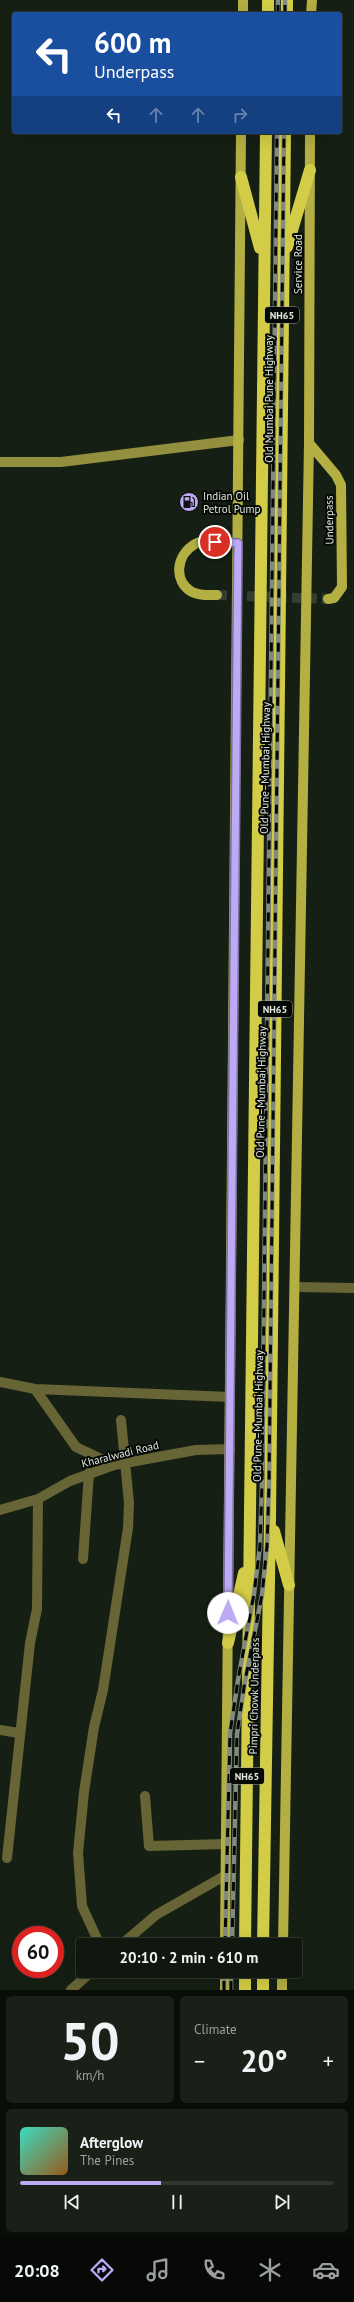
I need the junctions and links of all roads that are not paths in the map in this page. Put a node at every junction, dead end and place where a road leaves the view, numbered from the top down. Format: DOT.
graph roads {
  1 [pos="243,0"];
  2 [pos="268,0"];
  3 [pos="287,0"];
  4 [pos="312,0"];
  5 [pos="243,12"];
  6 [pos="268,12"];
  7 [pos="287,12"];
  8 [pos="312,12"];
  9 [pos="241,134"];
  10 [pos="266,134"];
  11 [pos="285,134"];
  12 [pos="310,134"];
  13 [pos="310,170"];
  14 [pos="240,177"];
  15 [pos="283,261"];
  16 [pos="264,263"];
  17 [pos="239,440"];
  18 [pos="309,443"];
  19 [pos="0,462"];
  20 [pos="260,496"];
  21 [pos="281,498"];
  22 [pos="238,543"];
  23 [pos="217,595"];
  24 [pos="328,599"];
  25 [pos="295,1287"];
  26 [pos="354,1288"];
  27 [pos="0,1382"];
  28 [pos="35,1389"];
  29 [pos="230,1397"];
  30 [pos="121,1420"];
  31 [pos="230,1449"];
  32 [pos="119,1464"];
  33 [pos="89,1473"];
  34 [pos="38,1499"];
  35 [pos="0,1510"];
  36 [pos="270,1519"];
  37 [pos="249,1553"];
  38 [pos="83,1559"];
  39 [pos="289,1585"];
  40 [pos="228,1643"];
  41 [pos="0,1730"];
  42 [pos="19,1733"];
  43 [pos="145,1796"];
  44 [pos="226,1844"];
  45 [pos="7,1858"];
  46 [pos="226,1875"];
  47 [pos="97,1938"];
  48 [pos="129,1938"];
  49 [pos="225,1938"];
  50 [pos="245,1938"];
  51 [pos="263,1938"];
  52 [pos="283,1938"];
  53 [pos="84,1978"];
  54 [pos="225,1978"];
  55 [pos="245,1978"];
  56 [pos="263,1978"];
  57 [pos="282,1978"];
  58 [pos="71,1990"];
  59 [pos="225,1990"];
  60 [pos="245,1990"];
  61 [pos="263,1990"];
  62 [pos="282,1990"];
  1 -- 5 [label="main road"];
  2 -- 6 [label="highway"];
  3 -- 7 [label="highway"];
  4 -- 8 [label="main road"];
  9 -- 14 [label="main road"];
  10 -- 16 [label="highway, Old Mumbai Pune Highway / NH65"];
  11 -- 15 [label="highway, Old Mumbai Pune Highway / NH65"];
  12 -- 13 [label="main road, Service Road"];
  13 -- 15 [label="highway"];
  13 -- 18 [label="main road, Service Road"];
  14 -- 16 [label="highway"];
  14 -- 17 [label="main road"];
  15 -- 21 [label="highway, Old Mumbai Pune Highway / NH65"];
  16 -- 20 [label="highway, Old Mumbai Pune Highway / NH65"];
  17 -- 19 [label="street"];
  17 -- 22 [label="main road"];
  18 -- 24 [label="main road, Underpass"];
  18 -- 25 [label="main road, Service Road"];
  20 -- 37 [label="highway, Old Pune–Mumbai Highway / NH65"];
  21 -- 36 [label="highway, Old Pune–Mumbai Highway / NH65"];
  22 -- 23 [label="main road"];
  22 -- 29 [label="main road"];
  25 -- 26 [label="street"];
  25 -- 39 [label="main road, Service Road"];
  27 -- 28 [label="street"];
  28 -- 29 [label="street"];
  28 -- 32 [label="street"];
  29 -- 31 [label="main road"];
  30 -- 32 [label="street"];
  31 -- 32 [label="street, Kharalwadi Road"];
  31 -- 40 [label="main road"];
  32 -- 33 [label="street, Kharalwadi Road"];
  32 -- 47 [label="street"];
  33 -- 34 [label="street, Kharalwadi Road"];
  33 -- 38 [label="street"];
  34 -- 35 [label="street, Kharalwadi Road"];
  34 -- 42 [label="street"];
  36 -- 39 [label="highway"];
  36 -- 51 [label="highway, Pimpri Chowk Underpass / NH65"];
  37 -- 40 [label="highway"];
  37 -- 50 [label="highway, Pimpri Chowk Underpass / NH65"];
  39 -- 52 [label="main road, Service Road"];
  40 -- 44 [label="main road"];
  41 -- 42 [label="street"];
  42 -- 45 [label="street"];
  43 -- 44 [label="street"];
  44 -- 46 [label="main road"];
  46 -- 48 [label="street"];
  46 -- 49 [label="main road"];
  53 -- 58 [label="street"];
  54 -- 59 [label="main road"];
  55 -- 60 [label="highway"];
  56 -- 61 [label="highway"];
  57 -- 62 [label="main road"];
}
